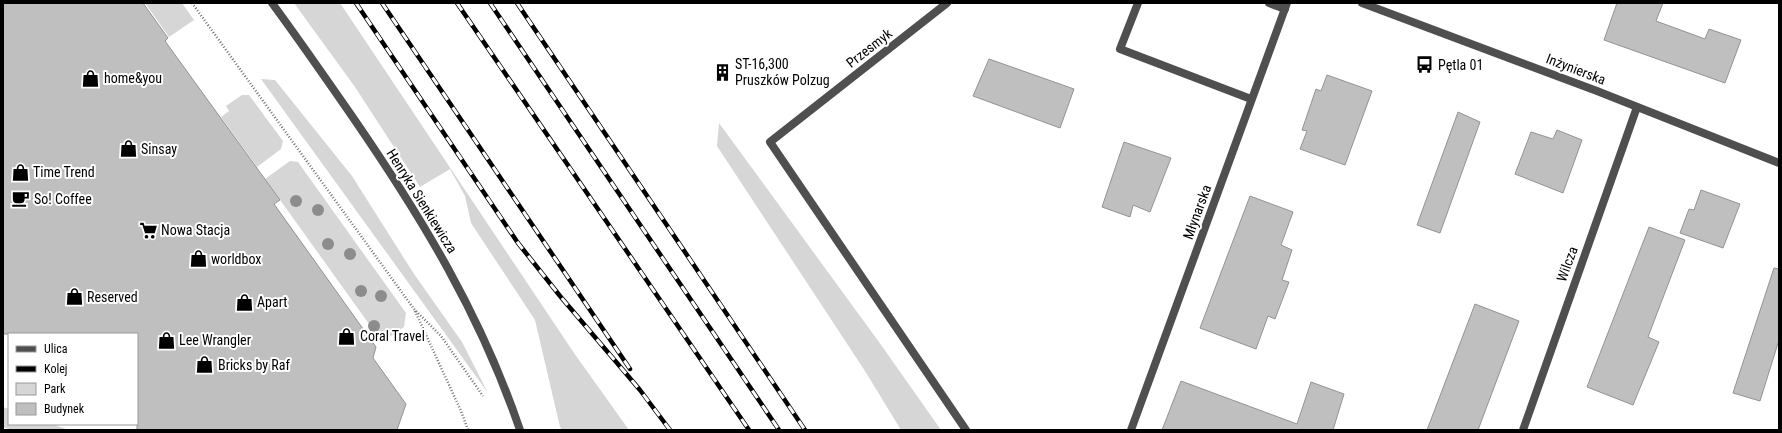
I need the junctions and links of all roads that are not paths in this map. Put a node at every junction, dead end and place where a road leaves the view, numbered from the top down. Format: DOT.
graph roads {
  1 [pos="272,3"];
  2 [pos="947,3"];
  3 [pos="1138,3"];
  4 [pos="1269,3"];
  5 [pos="1362,3"];
  6 [pos="1286,6"];
  7 [pos="1252,99"];
  8 [pos="1637,107"];
  9 [pos="1779,163"];
  10 [pos="520,430"];
  11 [pos="966,430"];
  12 [pos="1131,430"];
  13 [pos="1523,430"];
  1 -- 10 [label="street, Henryka Sienkiewicza"];
  2 -- 11 [label="street, Przesmyk"];
  3 -- 7 [label="street"];
  4 -- 6 [label="street"];
  5 -- 8 [label="street, Inżynierska"];
  6 -- 7 [label="street, Młynarska"];
  7 -- 12 [label="street, Młynarska"];
  8 -- 9 [label="street, Inżynierska"];
  8 -- 13 [label="street, Wilcza"];
}
